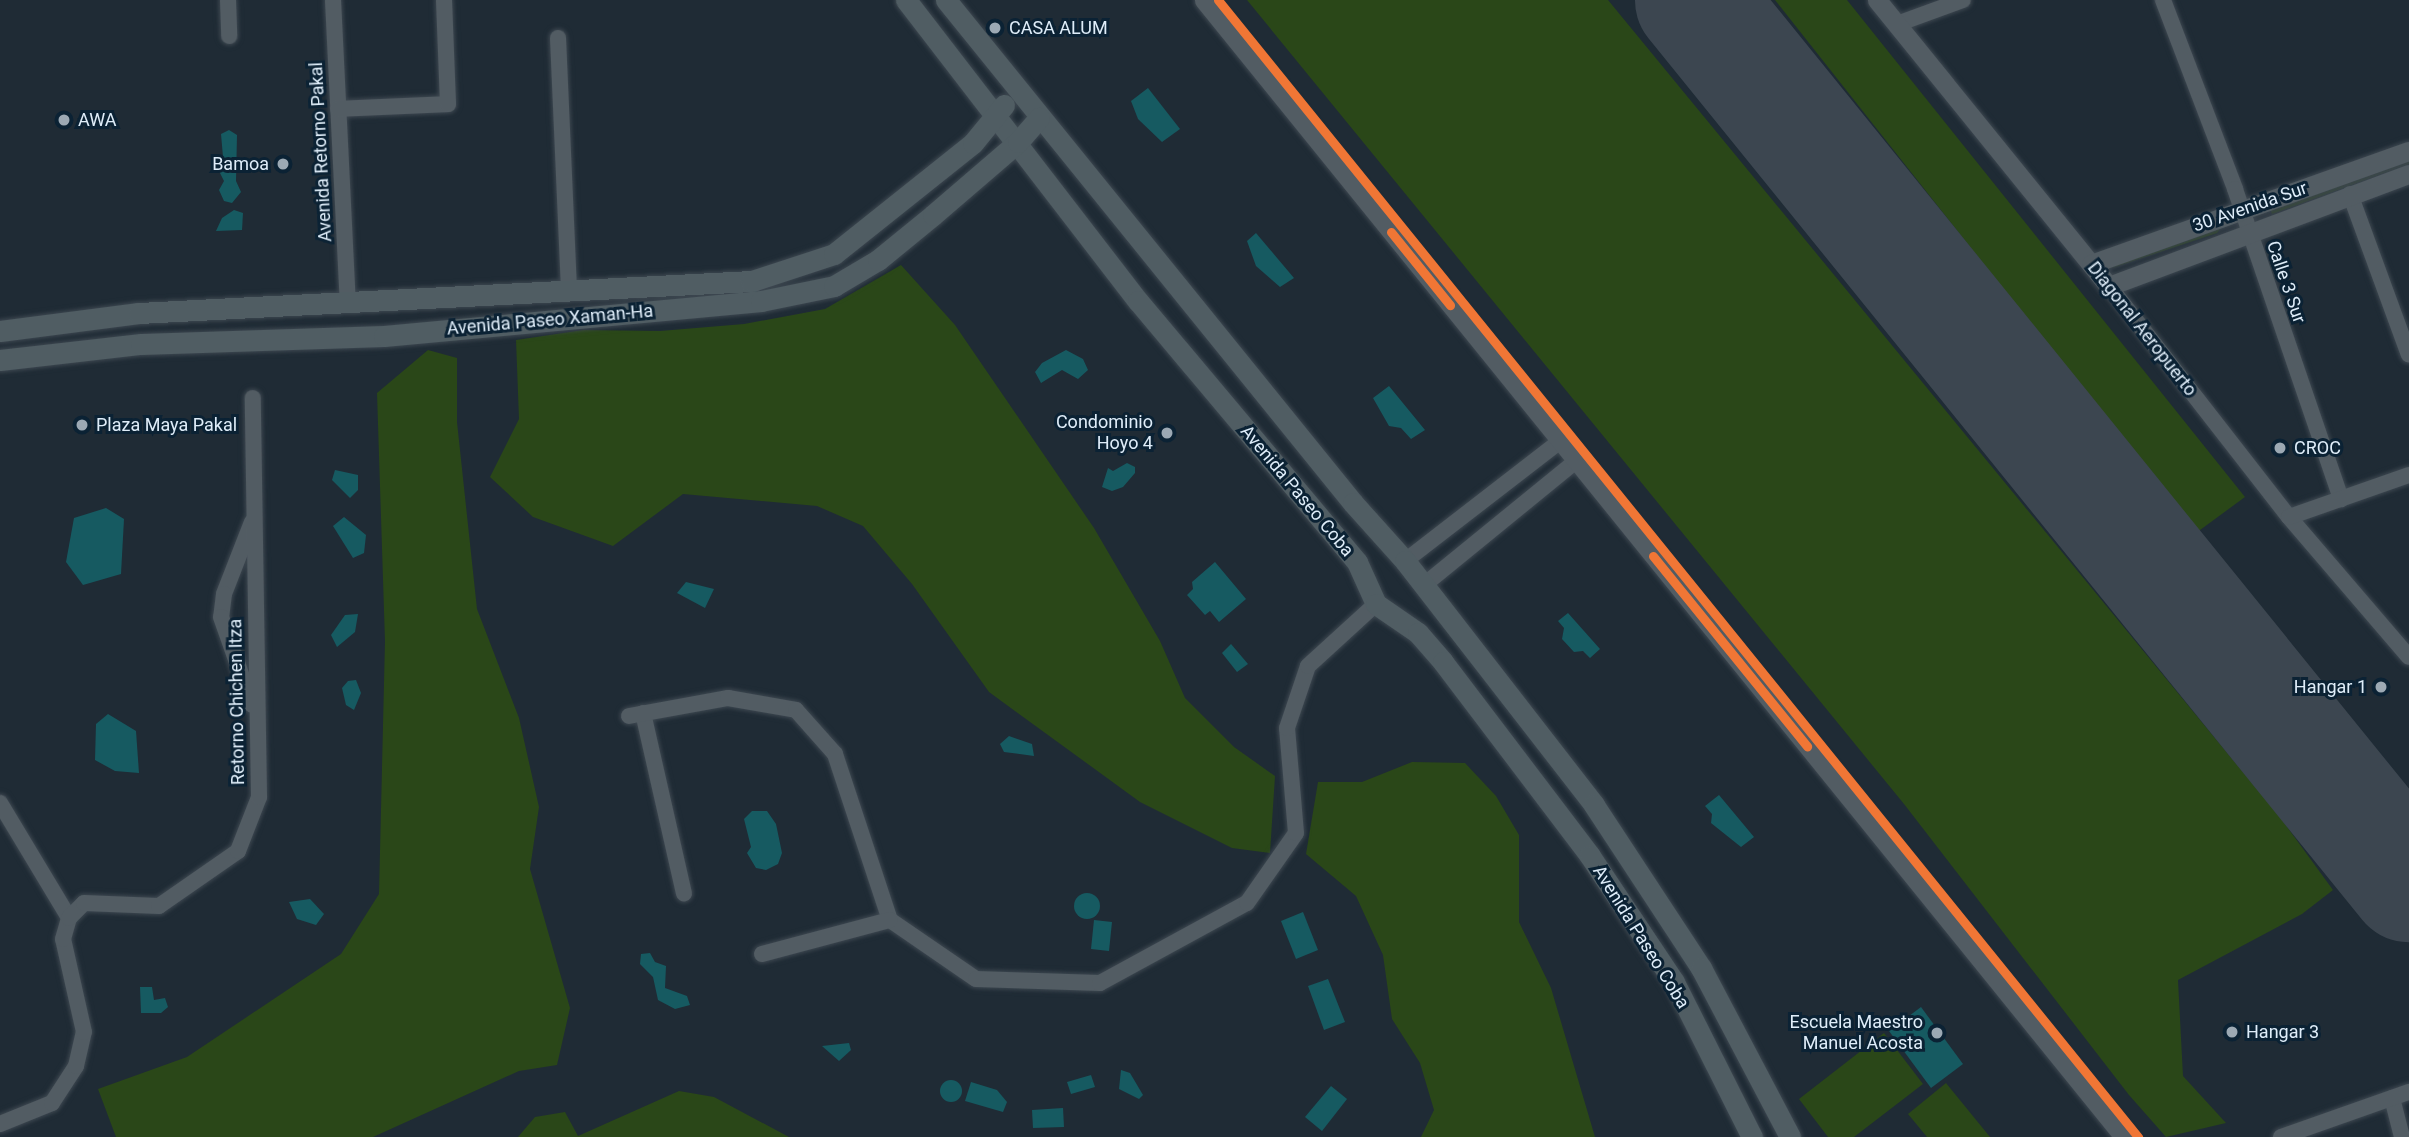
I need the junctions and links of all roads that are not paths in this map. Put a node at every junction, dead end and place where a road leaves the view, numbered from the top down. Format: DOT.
graph roads {
  1 [pos="228,0"];
  2 [pos="333,0"];
  3 [pos="444,0"];
  4 [pos="906,0"];
  5 [pos="946,0"];
  6 [pos="1204,0"];
  7 [pos="1877,0"];
  8 [pos="1963,0"];
  9 [pos="2163,0"];
  10 [pos="1897,24"];
  11 [pos="229,36"];
  12 [pos="558,38"];
  13 [pos="1018,91"];
  14 [pos="338,109"];
  15 [pos="997,112"];
  16 [pos="1039,118"];
  17 [pos="1018,142"];
  18 [pos="2409,150"];
  19 [pos="2409,174"];
  20 [pos="2350,194"];
  21 [pos="2241,210"];
  22 [pos="2249,231"];
  23 [pos="2091,264"];
  24 [pos="2109,286"];
  25 [pos="569,291"];
  26 [pos="348,302"];
  27 [pos="0,331"];
  28 [pos="2409,355"];
  29 [pos="0,360"];
  30 [pos="253,398"];
  31 [pos="1560,440"];
  32 [pos="1576,461"];
  33 [pos="2409,475"];
  34 [pos="2341,499"];
  35 [pos="1353,503"];
  36 [pos="2289,517"];
  37 [pos="253,520"];
  38 [pos="1326,526"];
  39 [pos="1405,561"];
  40 [pos="1424,585"];
  41 [pos="1376,604"];
  42 [pos="1468,641"];
  43 [pos="2409,657"];
  44 [pos="1443,662"];
  45 [pos="256,714"];
  46 [pos="0,803"];
  47 [pos="684,892"];
  48 [pos="69,918"];
  49 [pos="890,920"];
  50 [pos="762,954"];
  51 [pos="2409,1092"];
  52 [pos="2392,1098"];
  53 [pos="0,1124"];
  54 [pos="1752,1137"];
  55 [pos="1790,1137"];
  56 [pos="2123,1137"];
  57 [pos="2281,1137"];
  58 [pos="2402,1137"];
  1 -- 11 [label="street"];
  2 -- 14 [label="street, Avenida Retorno Pakal"];
  3 -- 14 [label="street"];
  4 -- 15 [label="main road, Avenida Paseo Coba"];
  5 -- 13 [label="main road, Avenida Paseo Coba"];
  6 -- 31 [label="street"];
  7 -- 10 [label="street, Diagonal Aeropuerto"];
  8 -- 10 [label="street"];
  9 -- 21 [label="street, Calle 3 Sur"];
  10 -- 23 [label="street, Diagonal Aeropuerto"];
  12 -- 25 [label="street"];
  13 -- 15 [label="main road, Avenida Paseo Xaman-Ha"];
  13 -- 16 [label="main road, Avenida Paseo Coba"];
  14 -- 26 [label="street, Avenida Retorno Pakal"];
  15 -- 17 [label="main road, Avenida Paseo Coba"];
  15 -- 25 [label="main road, Avenida Paseo Xaman-Ha"];
  16 -- 17 [label="main road, Avenida Paseo Xaman-Ha"];
  16 -- 35 [label="main road, Avenida Paseo Coba"];
  17 -- 29 [label="main road, Avenida Paseo Xaman-Ha"];
  17 -- 38 [label="main road, Avenida Paseo Coba"];
  18 -- 21 [label="street, 30 Avenida Sur"];
  19 -- 20 [label="street, 30 Avenida Sur"];
  20 -- 22 [label="street, 30 Avenida Sur"];
  20 -- 28 [label="street"];
  21 -- 22 [label="street, Calle 3 Sur"];
  21 -- 23 [label="street, 30 Avenida Sur"];
  22 -- 24 [label="street, 30 Avenida Sur"];
  22 -- 34 [label="street, Calle 3 Sur"];
  23 -- 24 [label="street, Diagonal Aeropuerto"];
  24 -- 36 [label="street, Diagonal Aeropuerto"];
  25 -- 26 [label="main road, Avenida Paseo Xaman-Ha"];
  26 -- 27 [label="main road, Avenida Paseo Xaman-Ha"];
  30 -- 37 [label="street, Retorno Chichen Itza"];
  31 -- 32 [label="street"];
  31 -- 39 [label="street"];
  32 -- 40 [label="street"];
  32 -- 56 [label="street"];
  33 -- 34 [label="street"];
  34 -- 36 [label="street"];
  35 -- 38 [label="main road"];
  35 -- 39 [label="main road, Avenida Paseo Coba"];
  36 -- 43 [label="street, Diagonal Aeropuerto"];
  37 -- 45 [label="street, Retorno Chichen Itza"];
  37 -- 45 [label="street"];
  38 -- 41 [label="main road, Avenida Paseo Coba"];
  39 -- 40 [label="main road, Avenida Paseo Coba"];
  40 -- 42 [label="main road, Avenida Paseo Coba"];
  41 -- 44 [label="main road, Avenida Paseo Coba"];
  41 -- 49 [label="street"];
  42 -- 44 [label="main road"];
  42 -- 55 [label="main road, Avenida Paseo Coba"];
  44 -- 54 [label="main road, Avenida Paseo Coba"];
  45 -- 48 [label="street, Retorno Chichen Itza"];
  46 -- 48 [label="street"];
  47 -- 49 [label="street"];
  48 -- 53 [label="street"];
  49 -- 50 [label="street"];
  51 -- 52 [label="street"];
  52 -- 57 [label="street"];
  52 -- 58 [label="street"];
}
